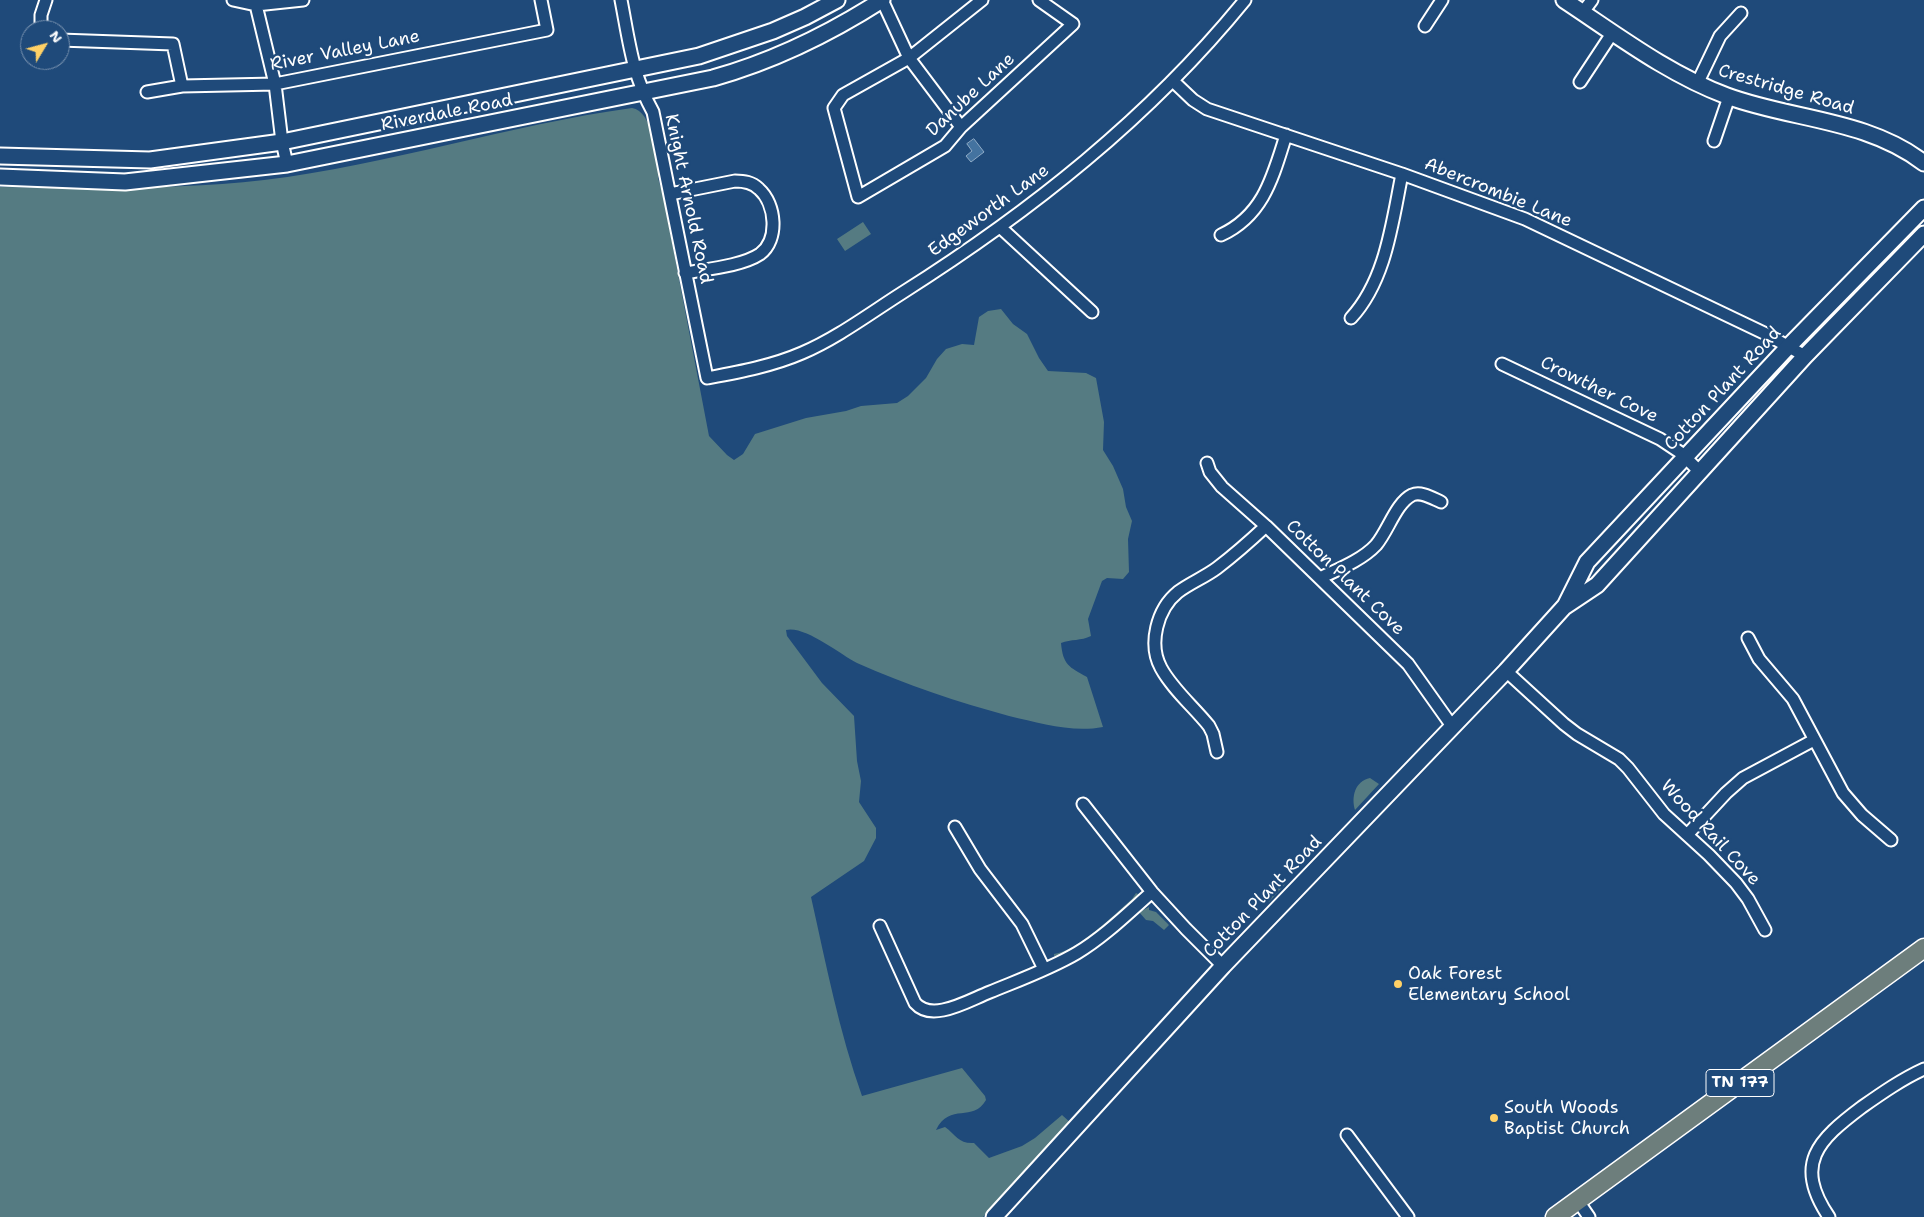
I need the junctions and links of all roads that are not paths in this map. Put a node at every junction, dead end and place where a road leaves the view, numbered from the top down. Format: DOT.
graph roads {
  1 [pos="46,0"];
  2 [pos="233,0"];
  3 [pos="303,0"];
  4 [pos="540,0"];
  5 [pos="620,0"];
  6 [pos="836,0"];
  7 [pos="882,0"];
  8 [pos="982,0"];
  9 [pos="1039,0"];
  10 [pos="1245,0"];
  11 [pos="1442,0"];
  12 [pos="1564,0"];
  13 [pos="256,5"];
  14 [pos="1587,6"];
  15 [pos="1741,13"];
  16 [pos="41,20"];
  17 [pos="1424,26"];
  18 [pos="1613,32"];
  19 [pos="70,40"];
  20 [pos="910,58"];
  21 [pos="634,70"];
  22 [pos="1173,81"];
  23 [pos="1580,82"];
  24 [pos="275,84"];
  25 [pos="1697,84"];
  26 [pos="182,86"];
  27 [pos="147,92"];
  28 [pos="642,92"];
  29 [pos="1729,97"];
  30 [pos="962,127"];
  31 [pos="1286,135"];
  32 [pos="1714,141"];
  33 [pos="282,142"];
  34 [pos="0,156"];
  35 [pos="1924,163"];
  36 [pos="287,164"];
  37 [pos="1402,174"];
  38 [pos="0,177"];
  39 [pos="670,194"];
  40 [pos="1924,208"];
  41 [pos="1000,227"];
  42 [pos="1924,234"];
  43 [pos="1221,235"];
  44 [pos="686,273"];
  45 [pos="1092,312"];
  46 [pos="1351,318"];
  47 [pos="1789,346"];
  48 [pos="1805,356"];
  49 [pos="1502,364"];
  50 [pos="707,378"];
  51 [pos="1685,457"];
  52 [pos="1207,463"];
  53 [pos="1700,472"];
  54 [pos="1441,502"];
  55 [pos="1266,526"];
  56 [pos="1320,578"];
  57 [pos="1564,607"];
  58 [pos="1748,638"];
  59 [pos="1506,671"];
  60 [pos="1452,726"];
  61 [pos="1814,740"];
  62 [pos="1217,752"];
  63 [pos="1083,804"];
  64 [pos="955,827"];
  65 [pos="1687,835"];
  66 [pos="1891,840"];
  67 [pos="1152,892"];
  68 [pos="880,926"];
  69 [pos="1765,930"];
  70 [pos="1924,948"];
  71 [pos="1223,966"];
  72 [pos="1044,969"];
  73 [pos="1924,1069"];
  74 [pos="1347,1134"];
  75 [pos="1578,1201"];
  76 [pos="994,1217"];
  77 [pos="1408,1217"];
  78 [pos="1555,1217"];
  79 [pos="1589,1217"];
  80 [pos="1829,1217"];
  1 -- 16 [label="street"];
  2 -- 13 [label="street"];
  3 -- 13 [label="street"];
  4 -- 24 [label="street, River Valley Lane"];
  5 -- 21 [label="street, Knight Arnold Road"];
  6 -- 21 [label="street, Riverdale Road"];
  7 -- 20 [label="street"];
  7 -- 28 [label="street, Riverdale Road"];
  8 -- 20 [label="street"];
  9 -- 30 [label="street, Danube Lane"];
  10 -- 22 [label="street, Edgeworth Lane"];
  11 -- 17 [label="street"];
  12 -- 14 [label="street, Crestridge Road"];
  13 -- 24 [label="street"];
  14 -- 18 [label="street, Crestridge Road"];
  15 -- 25 [label="street"];
  18 -- 23 [label="street"];
  18 -- 25 [label="street, Crestridge Road"];
  19 -- 26 [label="street"];
  20 -- 30 [label="street"];
  20 -- 30 [label="street, Danube Lane"];
  21 -- 28 [label="street, Knight Arnold Road"];
  21 -- 33 [label="street, Riverdale Road"];
  22 -- 31 [label="street, Abercrombie Lane"];
  22 -- 41 [label="street, Edgeworth Lane"];
  24 -- 26 [label="street, River Valley Lane"];
  24 -- 33 [label="street"];
  25 -- 29 [label="street, Crestridge Road"];
  26 -- 27 [label="street, River Valley Lane"];
  28 -- 36 [label="street, Riverdale Road"];
  28 -- 39 [label="street, Knight Arnold Road"];
  29 -- 32 [label="street"];
  29 -- 35 [label="street, Crestridge Road"];
  31 -- 37 [label="street, Abercrombie Lane"];
  31 -- 43 [label="street"];
  33 -- 34 [label="street, Riverdale Road"];
  33 -- 36 [label="street"];
  36 -- 38 [label="street, Riverdale Road"];
  37 -- 46 [label="street"];
  37 -- 47 [label="street, Abercrombie Lane"];
  39 -- 44 [label="street, Knight Arnold Road"];
  39 -- 44 [label="street"];
  40 -- 47 [label="street, Cotton Plant Road"];
  41 -- 45 [label="street"];
  41 -- 50 [label="street, Edgeworth Lane"];
  42 -- 48 [label="street, Cotton Plant Road"];
  44 -- 50 [label="street, Knight Arnold Road"];
  47 -- 48 [label="street, Abercrombie Lane"];
  47 -- 51 [label="street, Cotton Plant Road"];
  48 -- 53 [label="street, Cotton Plant Road"];
  49 -- 51 [label="street, Crowther Cove"];
  51 -- 53 [label="street, Crowther Cove"];
  51 -- 57 [label="street, Cotton Plant Road"];
  52 -- 55 [label="street, Cotton Plant Cove"];
  53 -- 57 [label="street, Cotton Plant Road"];
  54 -- 56 [label="street"];
  55 -- 56 [label="street, Cotton Plant Cove"];
  55 -- 62 [label="street"];
  56 -- 60 [label="street, Cotton Plant Cove"];
  57 -- 59 [label="street, Cotton Plant Road"];
  58 -- 61 [label="street"];
  59 -- 60 [label="street, Cotton Plant Road"];
  59 -- 65 [label="street, Wood Rail Cove"];
  60 -- 71 [label="street, Cotton Plant Road"];
  61 -- 65 [label="street"];
  61 -- 66 [label="street"];
  63 -- 67 [label="street"];
  64 -- 72 [label="street"];
  65 -- 69 [label="street, Wood Rail Cove"];
  67 -- 71 [label="street"];
  67 -- 72 [label="street"];
  68 -- 72 [label="street"];
  70 -- 75 [label="main road, TN 177"];
  71 -- 76 [label="street, Cotton Plant Road"];
  73 -- 80 [label="street"];
  74 -- 77 [label="street"];
  75 -- 78 [label="main road, TN 177"];
  75 -- 79 [label="street"];
}
